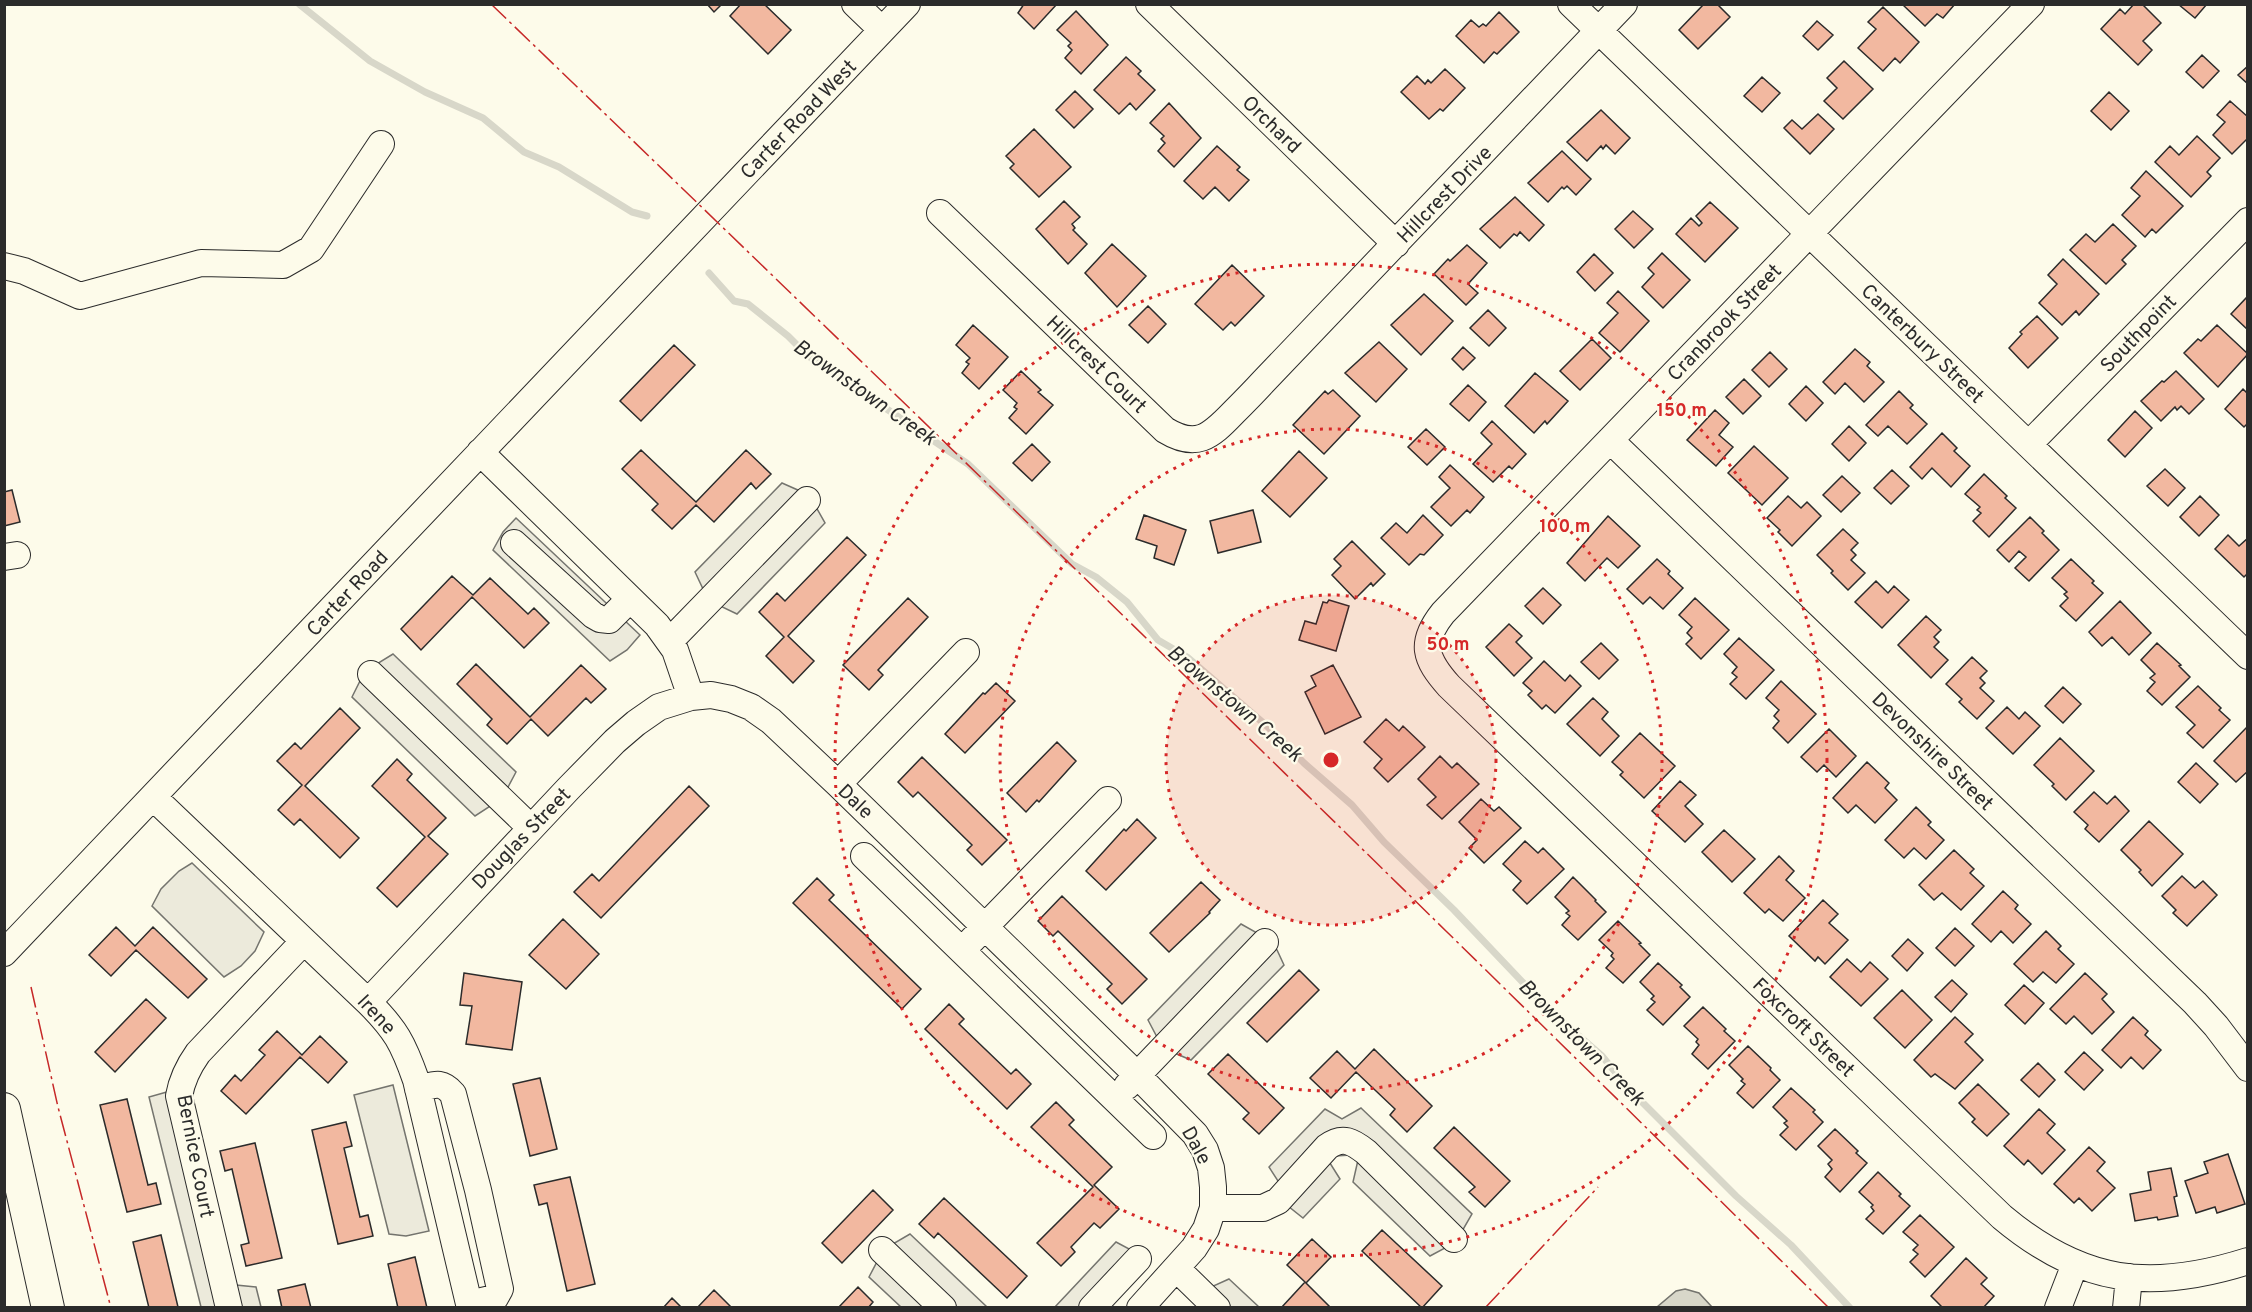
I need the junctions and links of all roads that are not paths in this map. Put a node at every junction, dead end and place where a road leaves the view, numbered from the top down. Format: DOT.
graph roads {
  1 [pos="855,4"];
  2 [pos="907,4"];
  3 [pos="1149,4"];
  4 [pos="1571,4"];
  5 [pos="1624,4"];
  6 [pos="2031,4"];
  7 [pos="882,30"];
  8 [pos="1598,31"];
  9 [pos="381,144"];
  10 [pos="940,213"];
  11 [pos="2247,221"];
  12 [pos="689,232"];
  13 [pos="1809,233"];
  14 [pos="1396,244"];
  15 [pos="4,266"];
  16 [pos="1263,382"];
  17 [pos="1610,440"];
  18 [pos="2029,444"];
  19 [pos="480,452"];
  20 [pos="807,500"];
  21 [pos="514,543"];
  22 [pos="630,599"];
  23 [pos="670,641"];
  24 [pos="1426,647"];
  25 [pos="966,652"];
  26 [pos="2247,655"];
  27 [pos="370,674"];
  28 [pos="691,697"];
  29 [pos="838,784"];
  30 [pos="153,797"];
  31 [pos="1108,800"];
  32 [pos="531,828"];
  33 [pos="864,856"];
  34 [pos="984,927"];
  35 [pos="304,941"];
  36 [pos="1265,942"];
  37 [pos="961,951"];
  38 [pos="4,953"];
  39 [pos="368,1002"];
  40 [pos="2247,1068"];
  41 [pos="1137,1075"];
  42 [pos="418,1089"];
  43 [pos="1116,1100"];
  44 [pos="4,1109"];
  45 [pos="1153,1136"];
  46 [pos="1213,1198"];
  47 [pos="1454,1239"];
  48 [pos="882,1250"];
  49 [pos="1138,1259"];
  50 [pos="2247,1261"];
  51 [pos="2075,1263"];
  52 [pos="1177,1269"];
  53 [pos="2129,1277"];
  54 [pos="469,1306"];
  55 [pos="48,1308"];
  56 [pos="229,1308"];
  57 [pos="943,1308"];
  58 [pos="1092,1308"];
  59 [pos="1140,1308"];
  60 [pos="1217,1308"];
  61 [pos="2058,1308"];
  62 [pos="2126,1308"];
  1 -- 7 [label="street"];
  2 -- 7 [label="street, Carter Road West"];
  3 -- 14 [label="street, Orchard"];
  4 -- 8 [label="street, Canterbury Street"];
  5 -- 8 [label="street, Hillcrest Drive"];
  6 -- 13 [label="street, Cranbrook Street"];
  7 -- 12 [label="street, Carter Road West"];
  8 -- 13 [label="street, Canterbury Street"];
  8 -- 14 [label="street, Hillcrest Drive"];
  9 -- 15 [label="street"];
  10 -- 16 [label="street, Hillcrest Court"];
  11 -- 18 [label="street, Southpoint"];
  12 -- 19 [label="street, Carter Road"];
  13 -- 17 [label="street, Cranbrook Street"];
  13 -- 18 [label="street, Canterbury Street"];
  14 -- 16 [label="street, Hillcrest Drive"];
  17 -- 24 [label="street, Cranbrook Street"];
  17 -- 40 [label="street, Devonshire Street"];
  18 -- 26 [label="street, Canterbury Street"];
  19 -- 22 [label="street"];
  19 -- 30 [label="street, Carter Road"];
  20 -- 23 [label="street"];
  21 -- 22 [label="street"];
  22 -- 23 [label="street"];
  23 -- 28 [label="street"];
  24 -- 51 [label="street, Foxcroft Street"];
  25 -- 29 [label="street"];
  27 -- 32 [label="street"];
  28 -- 29 [label="street, Dale"];
  28 -- 32 [label="street, Douglas Street"];
  29 -- 34 [label="street, Dale"];
  30 -- 35 [label="street, Irene"];
  30 -- 38 [label="street, Carter Road"];
  31 -- 34 [label="street"];
  32 -- 39 [label="street, Douglas Street"];
  33 -- 37 [label="street"];
  34 -- 37 [label="street"];
  34 -- 41 [label="street, Dale"];
  35 -- 39 [label="street, Irene"];
  35 -- 56 [label="street, Bernice Court"];
  36 -- 41 [label="street"];
  37 -- 43 [label="street"];
  39 -- 42 [label="street, Irene"];
  41 -- 43 [label="street"];
  41 -- 46 [label="street, Dale"];
  42 -- 54 [label="street, Irene"];
  42 -- 54 [label="street"];
  43 -- 45 [label="street"];
  44 -- 55 [label="main road"];
  46 -- 47 [label="street"];
  46 -- 52 [label="street"];
  48 -- 57 [label="street"];
  49 -- 58 [label="street"];
  50 -- 53 [label="street, Foxcroft Street"];
  51 -- 53 [label="street, Foxcroft Street"];
  51 -- 61 [label="street"];
  52 -- 59 [label="street"];
  52 -- 60 [label="street"];
  53 -- 62 [label="street"];
}
